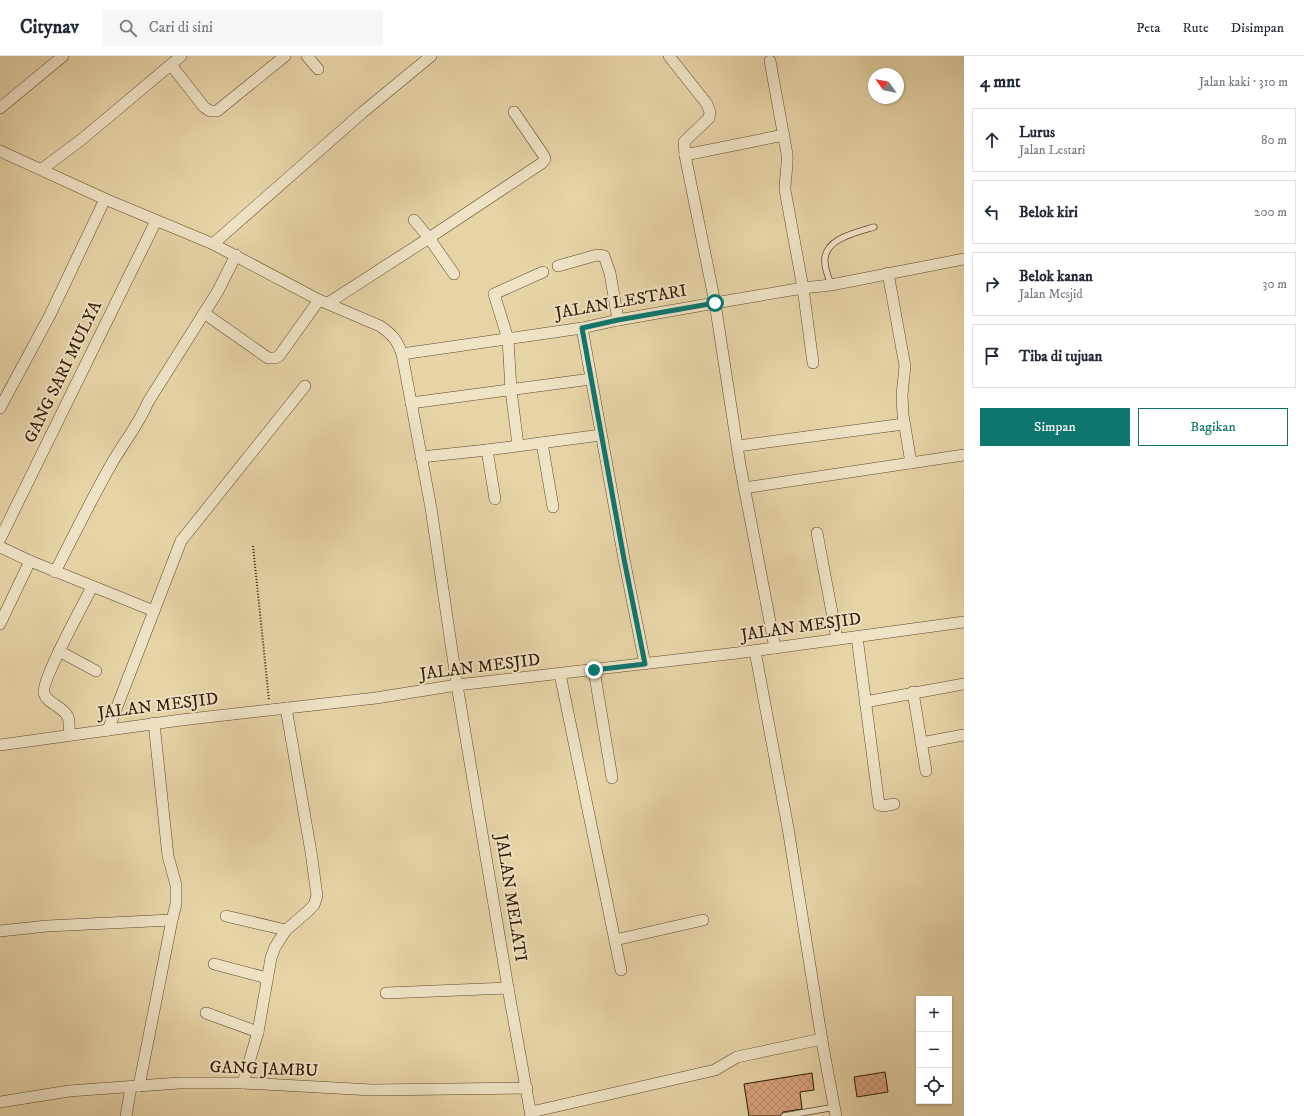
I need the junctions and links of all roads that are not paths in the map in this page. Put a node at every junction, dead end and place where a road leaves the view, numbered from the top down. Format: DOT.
graph roads {
  1 [pos="63,56"];
  2 [pos="181,56"];
  3 [pos="285,56"];
  4 [pos="306,56"];
  5 [pos="431,56"];
  6 [pos="669,56"];
  7 [pos="770,61"];
  8 [pos="171,65"];
  9 [pos="318,69"];
  10 [pos="0,108"];
  11 [pos="514,112"];
  12 [pos="784,135"];
  13 [pos="0,151"];
  14 [pos="685,155"];
  15 [pos="42,169"];
  16 [pos="106,199"];
  17 [pos="414,220"];
  18 [pos="156,221"];
  19 [pos="874,227"];
  20 [pos="429,238"];
  21 [pos="213,244"];
  22 [pos="236,255"];
  23 [pos="964,259"];
  24 [pos="558,266"];
  25 [pos="543,272"];
  26 [pos="888,273"];
  27 [pos="454,274"];
  28 [pos="831,285"];
  29 [pos="802,288"];
  30 [pos="324,301"];
  31 [pos="715,303"];
  32 [pos="204,313"];
  33 [pos="618,320"];
  34 [pos="582,328"];
  35 [pos="508,339"];
  36 [pos="402,354"];
  37 [pos="814,363"];
  38 [pos="591,380"];
  39 [pos="305,386"];
  40 [pos="511,390"];
  41 [pos="411,403"];
  42 [pos="0,408"];
  43 [pos="904,424"];
  44 [pos="601,435"];
  45 [pos="542,442"];
  46 [pos="518,445"];
  47 [pos="738,446"];
  48 [pos="486,450"];
  49 [pos="964,456"];
  50 [pos="421,457"];
  51 [pos="911,463"];
  52 [pos="744,488"];
  53 [pos="495,499"];
  54 [pos="553,506"];
  55 [pos="817,533"];
  56 [pos="0,539"];
  57 [pos="0,547"];
  58 [pos="30,561"];
  59 [pos="55,572"];
  60 [pos="92,587"];
  61 [pos="154,611"];
  62 [pos="964,622"];
  63 [pos="0,624"];
  64 [pos="857,637"];
  65 [pos="837,639"];
  66 [pos="775,648"];
  67 [pos="59,651"];
  68 [pos="755,651"];
  69 [pos="645,664"];
  70 [pos="594,670"];
  71 [pos="96,671"];
  72 [pos="560,674"];
  73 [pos="964,684"];
  74 [pos="457,685"];
  75 [pos="913,692"];
  76 [pos="864,702"];
  77 [pos="286,708"];
  78 [pos="154,723"];
  79 [pos="108,730"];
  80 [pos="964,735"];
  81 [pos="69,736"];
  82 [pos="921,743"];
  83 [pos="0,745"];
  84 [pos="926,771"];
  85 [pos="612,778"];
  86 [pos="894,804"];
  87 [pos="226,916"];
  88 [pos="172,920"];
  89 [pos="703,920"];
  90 [pos="286,930"];
  91 [pos="0,931"];
  92 [pos="615,940"];
  93 [pos="214,964"];
  94 [pos="621,970"];
  95 [pos="267,978"];
  96 [pos="508,988"];
  97 [pos="386,994"];
  98 [pos="206,1013"];
  99 [pos="258,1032"];
  100 [pos="822,1040"];
  101 [pos="243,1083"];
  102 [pos="135,1086"];
  103 [pos="527,1088"];
  104 [pos="0,1102"];
  105 [pos="835,1111"];
  106 [pos="531,1114"];
  107 [pos="126,1116"];
  108 [pos="784,1116"];
  1 -- 10 [label="street"];
  2 -- 8 [label="street"];
  3 -- 8 [label="street"];
  4 -- 9 [label="street"];
  5 -- 21 [label="street"];
  6 -- 14 [label="street"];
  7 -- 12 [label="street"];
  8 -- 15 [label="street"];
  11 -- 20 [label="street"];
  12 -- 14 [label="street"];
  12 -- 29 [label="street"];
  13 -- 15 [label="street, JALAN MELATI"];
  14 -- 31 [label="street"];
  15 -- 16 [label="street, JALAN MELATI"];
  16 -- 18 [label="street, JALAN MELATI"];
  16 -- 42 [label="street"];
  17 -- 20 [label="street"];
  18 -- 21 [label="street, JALAN MELATI"];
  18 -- 56 [label="street, GANG SARI MULYA"];
  19 -- 28 [label="lane"];
  20 -- 27 [label="street"];
  20 -- 30 [label="street"];
  21 -- 22 [label="street, JALAN MELATI"];
  22 -- 30 [label="street, JALAN MELATI"];
  22 -- 32 [label="street"];
  23 -- 26 [label="street, JALAN LESTARI"];
  24 -- 33 [label="street"];
  25 -- 35 [label="street"];
  26 -- 28 [label="street, JALAN LESTARI"];
  26 -- 43 [label="street"];
  28 -- 29 [label="street, JALAN LESTARI"];
  29 -- 31 [label="street, JALAN LESTARI"];
  29 -- 37 [label="street"];
  30 -- 32 [label="street"];
  30 -- 36 [label="street, JALAN MELATI"];
  31 -- 33 [label="street, JALAN LESTARI"];
  31 -- 47 [label="street"];
  32 -- 59 [label="street"];
  33 -- 34 [label="street, JALAN LESTARI"];
  34 -- 35 [label="street, JALAN LESTARI"];
  34 -- 38 [label="street"];
  35 -- 36 [label="street, JALAN LESTARI"];
  35 -- 40 [label="street"];
  36 -- 41 [label="street, JALAN MELATI"];
  38 -- 40 [label="street"];
  38 -- 44 [label="street"];
  39 -- 61 [label="street"];
  40 -- 41 [label="street"];
  40 -- 46 [label="street"];
  41 -- 50 [label="street, JALAN MELATI"];
  43 -- 47 [label="street"];
  43 -- 51 [label="street"];
  44 -- 45 [label="street"];
  44 -- 69 [label="street"];
  45 -- 46 [label="street"];
  45 -- 54 [label="street"];
  46 -- 48 [label="street"];
  47 -- 52 [label="street"];
  48 -- 50 [label="street"];
  48 -- 53 [label="street"];
  49 -- 51 [label="street"];
  50 -- 74 [label="street, JALAN MELATI"];
  51 -- 52 [label="street"];
  52 -- 66 [label="street"];
  55 -- 65 [label="street"];
  57 -- 58 [label="street"];
  58 -- 59 [label="street"];
  58 -- 63 [label="street"];
  59 -- 60 [label="street"];
  60 -- 61 [label="street"];
  60 -- 67 [label="street"];
  61 -- 79 [label="street"];
  62 -- 64 [label="street, JALAN MESJID"];
  64 -- 65 [label="street, JALAN MESJID"];
  64 -- 76 [label="street"];
  65 -- 66 [label="street, JALAN MESJID"];
  66 -- 68 [label="street, JALAN MESJID"];
  67 -- 71 [label="street"];
  67 -- 81 [label="street"];
  68 -- 69 [label="street, JALAN MESJID"];
  68 -- 100 [label="street"];
  69 -- 70 [label="street, JALAN MESJID"];
  70 -- 72 [label="street, JALAN MESJID"];
  70 -- 85 [label="street"];
  72 -- 74 [label="street, JALAN MESJID"];
  72 -- 92 [label="street"];
  73 -- 75 [label="street"];
  74 -- 77 [label="street, JALAN MESJID"];
  74 -- 96 [label="street, JALAN MELATI"];
  75 -- 76 [label="street"];
  75 -- 82 [label="street"];
  76 -- 86 [label="street"];
  77 -- 78 [label="street, JALAN MESJID"];
  77 -- 90 [label="street"];
  78 -- 79 [label="street, JALAN MESJID"];
  78 -- 88 [label="street"];
  79 -- 81 [label="street, JALAN MESJID"];
  80 -- 82 [label="street"];
  81 -- 83 [label="street, JALAN MESJID"];
  82 -- 84 [label="street"];
  87 -- 90 [label="street"];
  88 -- 91 [label="street"];
  88 -- 102 [label="street"];
  89 -- 92 [label="street"];
  90 -- 95 [label="street"];
  92 -- 94 [label="street"];
  93 -- 95 [label="street"];
  95 -- 99 [label="street"];
  96 -- 97 [label="street"];
  96 -- 103 [label="street, JALAN MELATI"];
  98 -- 99 [label="street"];
  99 -- 101 [label="street"];
  100 -- 105 [label="street"];
  100 -- 106 [label="street"];
  101 -- 102 [label="street, GANG JAMBU"];
  101 -- 103 [label="street, GANG JAMBU"];
  102 -- 104 [label="street, GANG JAMBU"];
  102 -- 107 [label="street"];
  103 -- 106 [label="street, JALAN MELATI"];
  105 -- 108 [label="lane"];
}
